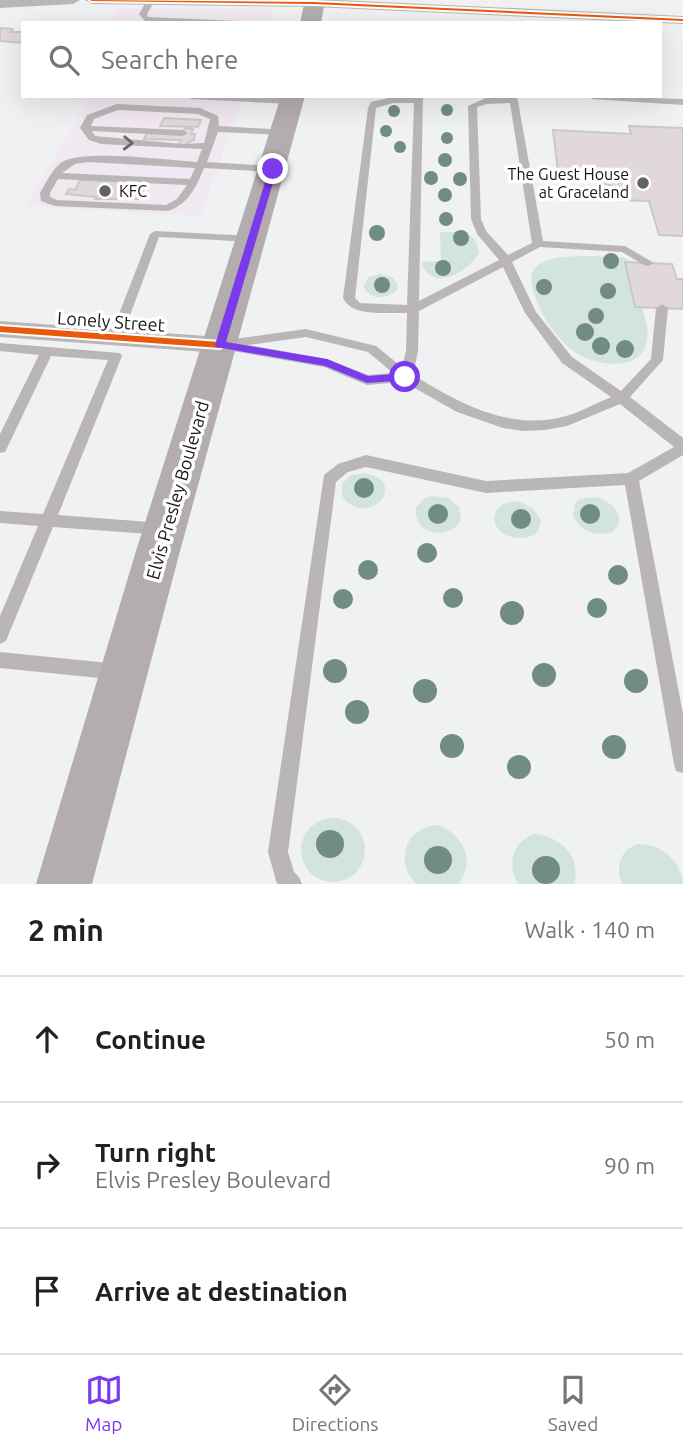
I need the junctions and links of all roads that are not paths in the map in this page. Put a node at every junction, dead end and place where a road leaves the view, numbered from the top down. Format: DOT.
graph roads {
  1 [pos="73,0"];
  2 [pos="92,0"];
  3 [pos="612,0"];
  4 [pos="150,2"];
  5 [pos="0,4"];
  6 [pos="313,8"];
  7 [pos="617,16"];
  8 [pos="683,20"];
  9 [pos="192,21"];
  10 [pos="248,98"];
  11 [pos="513,98"];
  12 [pos="622,98"];
  13 [pos="292,99"];
  14 [pos="419,99"];
  15 [pos="683,102"];
  16 [pos="85,128"];
  17 [pos="209,132"];
  18 [pos="283,132"];
  19 [pos="183,133"];
  20 [pos="207,146"];
  21 [pos="201,164"];
  22 [pos="273,169"];
  23 [pos="55,176"];
  24 [pos="193,182"];
  25 [pos="253,239"];
  26 [pos="538,244"];
  27 [pos="506,260"];
  28 [pos="648,263"];
  29 [pos="662,308"];
  30 [pos="413,309"];
  31 [pos="0,329"];
  32 [pos="116,337"];
  33 [pos="220,345"];
  34 [pos="0,347"];
  35 [pos="47,351"];
  36 [pos="405,377"];
  37 [pos="622,398"];
  38 [pos="683,447"];
  39 [pos="0,448"];
  40 [pos="631,479"];
  41 [pos="0,517"];
  42 [pos="49,521"];
  43 [pos="165,529"];
  44 [pos="0,636"];
  45 [pos="2,665"];
  46 [pos="124,673"];
  47 [pos="683,764"];
  48 [pos="64,884"];
  49 [pos="292,884"];
  1 -- 5 [label="street"];
  2 -- 4 [label="street"];
  3 -- 7 [label="street"];
  4 -- 6 [label="street"];
  4 -- 9 [label="lane"];
  6 -- 7 [label="street"];
  7 -- 8 [label="street"];
  10 -- 13 [label="lane"];
  11 -- 26 [label="lane"];
  11 -- 27 [label="lane"];
  12 -- 15 [label="lane"];
  13 -- 18 [label="main road, Elvis Presley Boulevard"];
  14 -- 30 [label="lane"];
  14 -- 30 [label="lane"];
  16 -- 17 [label="lane"];
  16 -- 19 [label="lane"];
  16 -- 20 [label="lane, one-way"];
  17 -- 18 [label="lane"];
  17 -- 20 [label="lane"];
  18 -- 22 [label="main road, Elvis Presley Boulevard"];
  20 -- 21 [label="lane"];
  21 -- 22 [label="lane"];
  21 -- 23 [label="lane"];
  21 -- 24 [label="lane"];
  22 -- 25 [label="main road, Elvis Presley Boulevard"];
  23 -- 24 [label="lane"];
  23 -- 24 [label="lane"];
  25 -- 32 [label="lane"];
  25 -- 33 [label="main road, Elvis Presley Boulevard"];
  26 -- 27 [label="lane"];
  26 -- 28 [label="lane"];
  27 -- 30 [label="lane"];
  27 -- 37 [label="lane"];
  29 -- 37 [label="lane"];
  30 -- 36 [label="lane"];
  31 -- 32 [label="street, Lonely Street"];
  32 -- 33 [label="street, Lonely Street"];
  33 -- 36 [label="lane"];
  33 -- 36 [label="lane"];
  33 -- 43 [label="main road, Elvis Presley Boulevard"];
  34 -- 35 [label="lane"];
  35 -- 39 [label="lane"];
  35 -- 42 [label="lane"];
  36 -- 37 [label="lane"];
  37 -- 38 [label="lane"];
  38 -- 40 [label="lane"];
  40 -- 47 [label="lane"];
  40 -- 49 [label="lane"];
  41 -- 42 [label="lane"];
  42 -- 43 [label="lane"];
  42 -- 44 [label="lane"];
  43 -- 46 [label="main road, Elvis Presley Boulevard"];
  45 -- 46 [label="lane"];
  46 -- 48 [label="main road, Elvis Presley Boulevard"];
}
